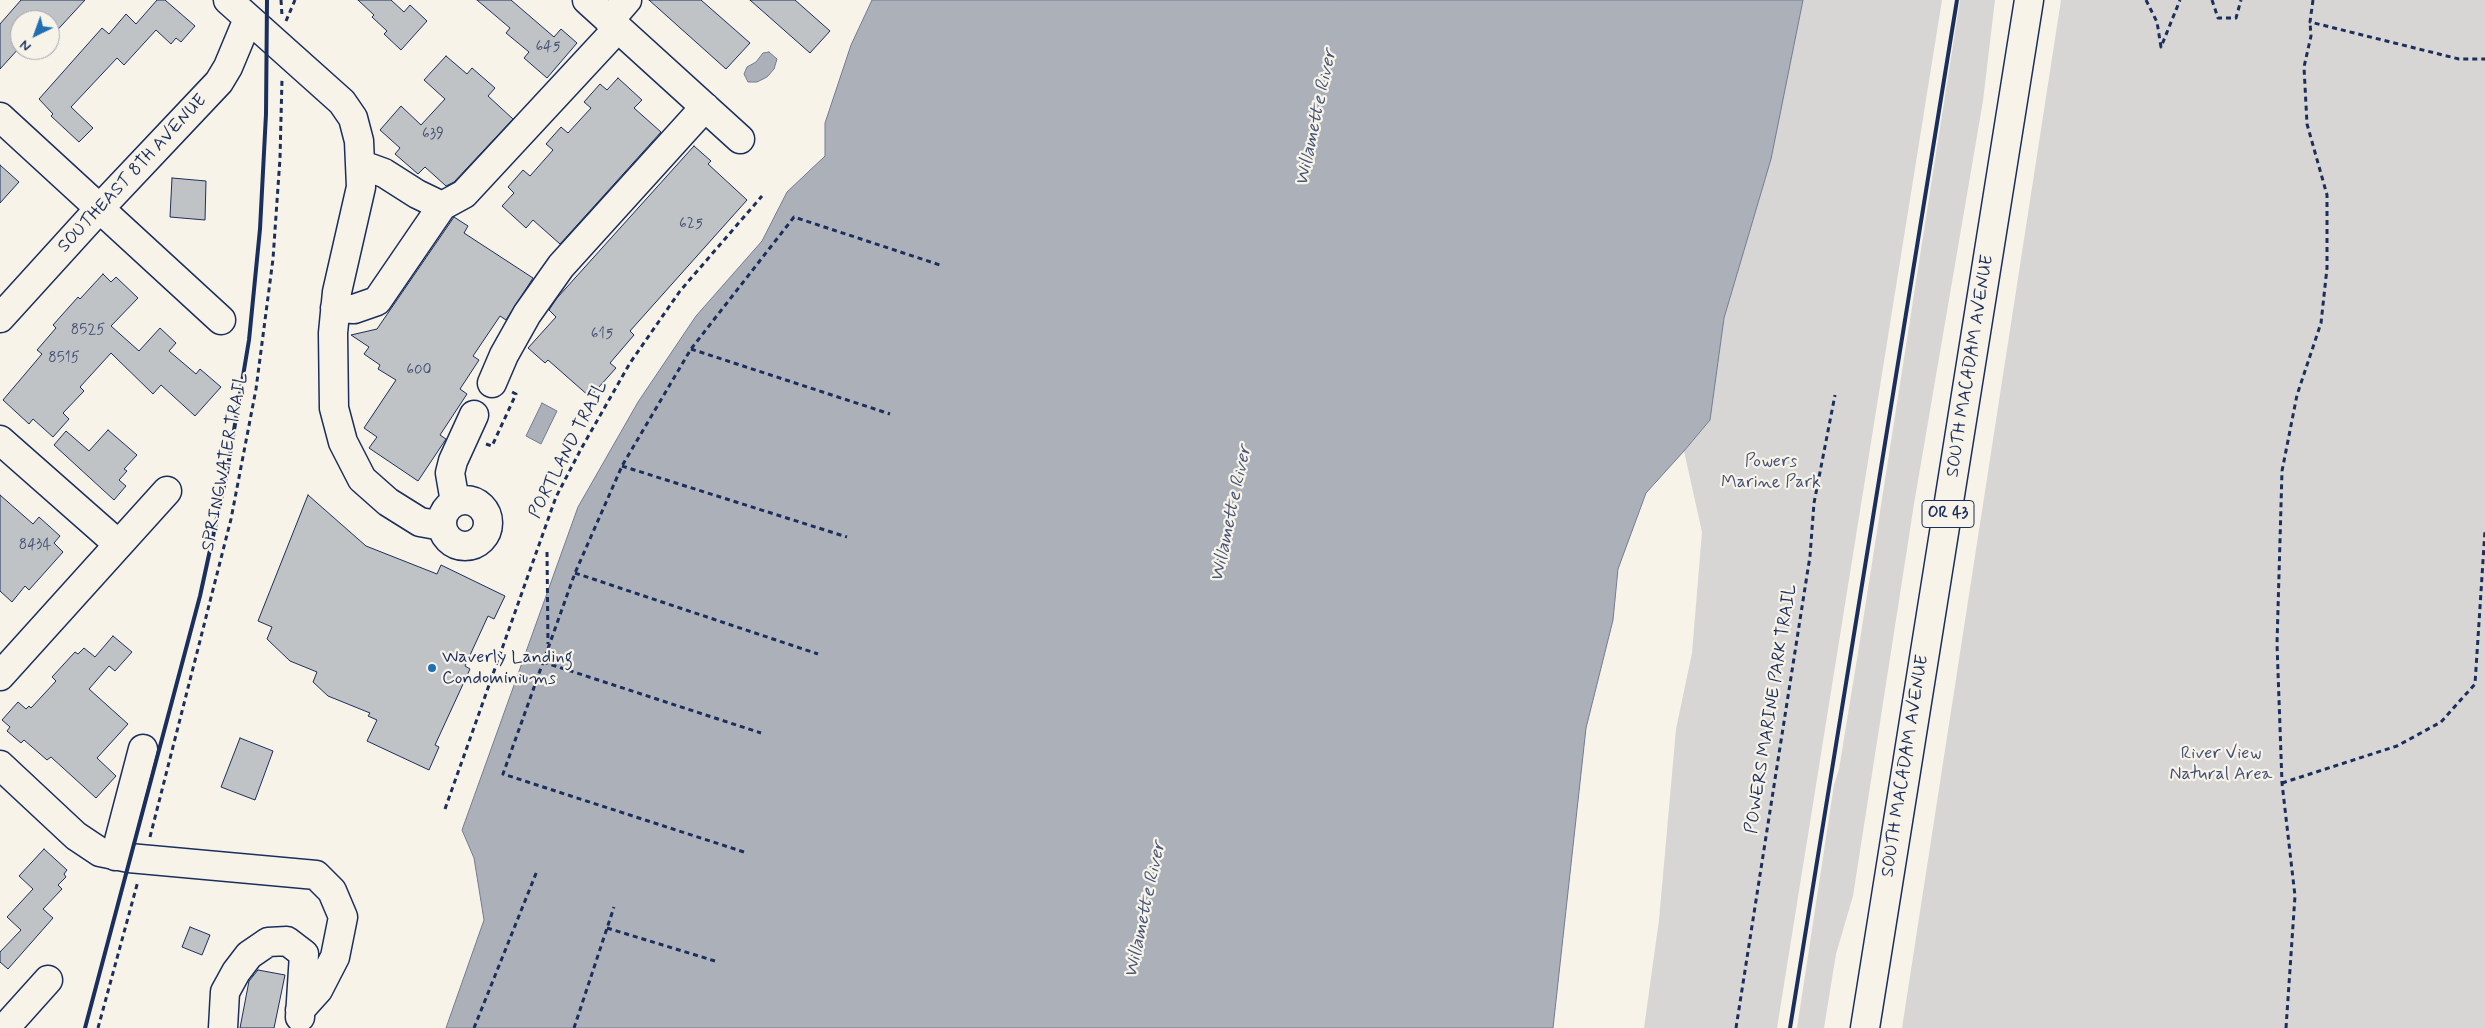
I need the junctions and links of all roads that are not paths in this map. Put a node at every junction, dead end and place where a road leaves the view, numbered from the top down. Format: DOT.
graph roads {
  1 [pos="228,0"];
  2 [pos="587,0"];
  3 [pos="627,0"];
  4 [pos="2029,0"];
  5 [pos="248,19"];
  6 [pos="614,24"];
  7 [pos="705,107"];
  8 [pos="0,117"];
  9 [pos="740,139"];
  10 [pos="362,165"];
  11 [pos="442,206"];
  12 [pos="100,208"];
  13 [pos="335,308"];
  14 [pos="0,318"];
  15 [pos="221,320"];
  16 [pos="492,383"];
  17 [pos="474,415"];
  18 [pos="0,440"];
  19 [pos="168,491"];
  20 [pos="455,502"];
  21 [pos="442,526"];
  22 [pos="118,544"];
  23 [pos="0,676"];
  24 [pos="143,749"];
  25 [pos="0,766"];
  26 [pos="115,856"];
  27 [pos="48,980"];
  28 [pos="299,1019"];
  29 [pos="5,1028"];
  30 [pos="223,1028"];
  31 [pos="1865,1028"];
  1 -- 5 [label="street"];
  2 -- 6 [label="street"];
  3 -- 6 [label="street"];
  4 -- 31 [label="street, SOUTH MACADAM AVENUE / OR 43"];
  5 -- 10 [label="street"];
  5 -- 12 [label="street, SOUTHEAST 8TH AVENUE"];
  6 -- 7 [label="street"];
  6 -- 11 [label="street"];
  7 -- 9 [label="street"];
  7 -- 16 [label="street"];
  8 -- 12 [label="street"];
  10 -- 11 [label="street"];
  10 -- 13 [label="street"];
  11 -- 13 [label="street"];
  12 -- 14 [label="street, SOUTHEAST 8TH AVENUE"];
  12 -- 15 [label="street"];
  13 -- 21 [label="street"];
  17 -- 20 [label="street"];
  18 -- 22 [label="street"];
  19 -- 22 [label="street"];
  20 -- 21 [label="street"];
  20 -- 21 [label="street"];
  22 -- 23 [label="street"];
  24 -- 26 [label="street"];
  25 -- 26 [label="street"];
  26 -- 28 [label="street"];
  27 -- 29 [label="street"];
  28 -- 30 [label="street"];
}
